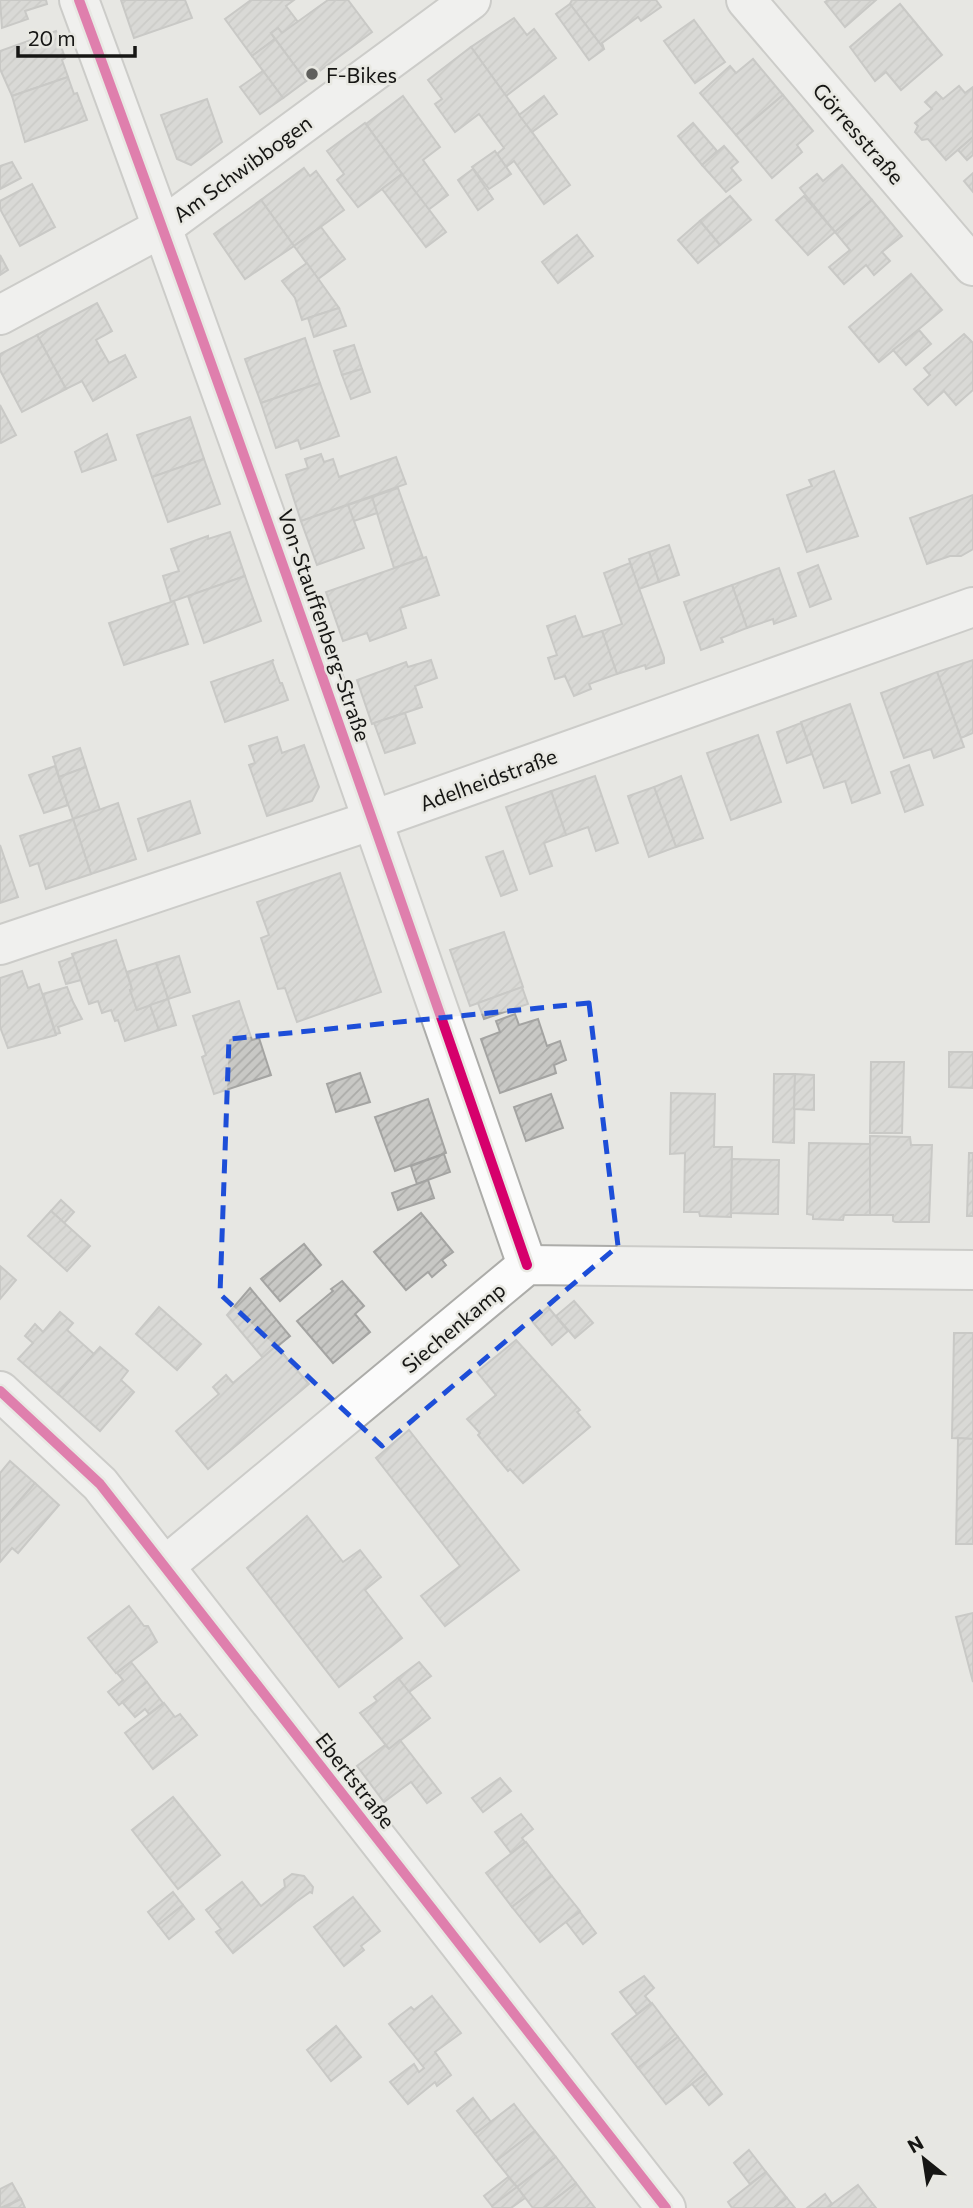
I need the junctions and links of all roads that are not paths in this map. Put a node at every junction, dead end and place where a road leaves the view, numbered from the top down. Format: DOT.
graph roads {
  1 [pos="79,0"];
  2 [pos="471,0"];
  3 [pos="746,0"];
  4 [pos="163,227"];
  5 [pos="973,266"];
  6 [pos="0,315"];
  7 [pos="973,607"];
  8 [pos="373,820"];
  9 [pos="0,946"];
  10 [pos="527,1265"];
  11 [pos="973,1270"];
  12 [pos="0,1391"];
  13 [pos="165,1566"];
  14 [pos="666,2208"];
  1 -- 4 [label="street, Von-Stauffenberg-Straße"];
  2 -- 4 [label="street, Am Schwibbogen"];
  3 -- 5 [label="street, Görresstraße"];
  4 -- 6 [label="street, Am Schwibbogen"];
  4 -- 8 [label="street, Von-Stauffenberg-Straße"];
  7 -- 8 [label="street, Adelheidstraße"];
  8 -- 9 [label="street, Adelheidstraße"];
  8 -- 10 [label="street, Von-Stauffenberg-Straße"];
  10 -- 11 [label="street"];
  10 -- 13 [label="street, Siechenkamp"];
  12 -- 13 [label="street, Ebertstraße"];
  13 -- 14 [label="street, Ebertstraße"];
}
